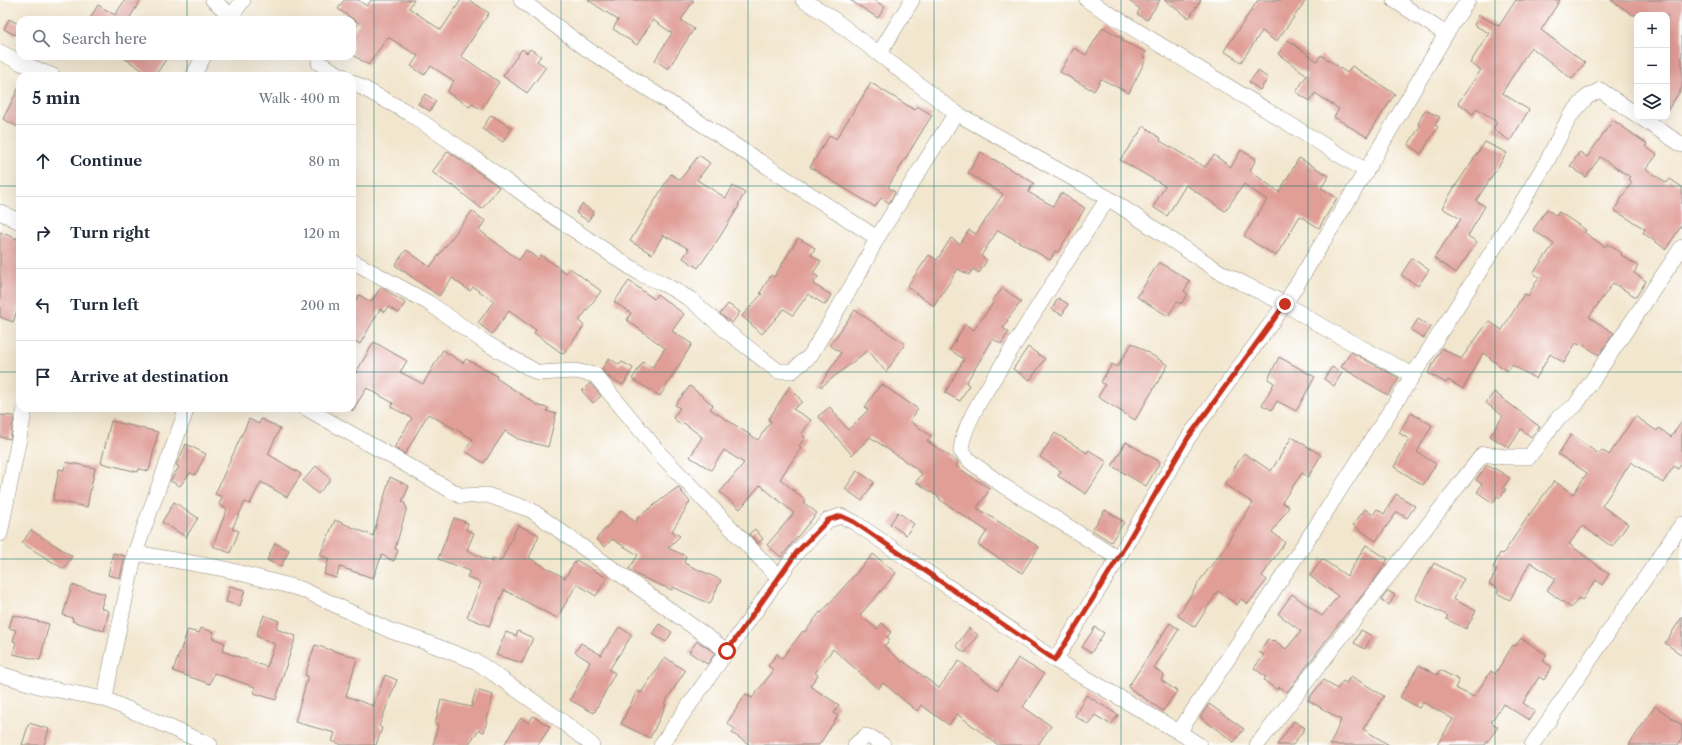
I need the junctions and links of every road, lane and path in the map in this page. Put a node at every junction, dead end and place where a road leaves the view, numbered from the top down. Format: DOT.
graph roads {
  1 [pos="213,0"];
  2 [pos="243,0"];
  3 [pos="522,0"];
  4 [pos="803,0"];
  5 [pos="912,0"];
  6 [pos="1087,0"];
  7 [pos="1394,0"];
  8 [pos="1468,0"];
  9 [pos="228,16"];
  10 [pos="231,16"];
  11 [pos="1446,34"];
  12 [pos="0,52"];
  13 [pos="879,54"];
  14 [pos="202,60"];
  15 [pos="320,63"];
  16 [pos="42,72"];
  17 [pos="195,72"];
  18 [pos="335,72"];
  19 [pos="356,84"];
  20 [pos="1634,113"];
  21 [pos="956,114"];
  22 [pos="1644,120"];
  23 [pos="1682,145"];
  24 [pos="1366,171"];
  25 [pos="1108,198"];
  26 [pos="0,212"];
  27 [pos="16,220"];
  28 [pos="877,238"];
  29 [pos="1682,247"];
  30 [pos="356,263"];
  31 [pos="1285,304"];
  32 [pos="1413,375"];
  33 [pos="24,412"];
  34 [pos="186,412"];
  35 [pos="313,412"];
  36 [pos="1682,524"];
  37 [pos="0,534"];
  38 [pos="135,553"];
  39 [pos="1118,558"];
  40 [pos="779,578"];
  41 [pos="727,651"];
  42 [pos="1055,660"];
  43 [pos="0,674"];
  44 [pos="105,699"];
  45 [pos="1179,732"];
  46 [pos="210,745"];
  47 [pos="592,745"];
  48 [pos="661,745"];
  49 [pos="855,745"];
  50 [pos="883,745"];
  51 [pos="1199,745"];
  52 [pos="1258,745"];
  53 [pos="1532,745"];
  1 -- 9 [label="street"];
  2 -- 10 [label="street"];
  3 -- 28 [label="street"];
  4 -- 13 [label="street"];
  5 -- 13 [label="street"];
  6 -- 24 [label="street"];
  7 -- 11 [label="street"];
  8 -- 11 [label="street"];
  11 -- 24 [label="street"];
  12 -- 16 [label="street"];
  13 -- 21 [label="street"];
  14 -- 17 [label="street"];
  15 -- 18 [label="street"];
  19 -- 28 [label="street"];
  20 -- 32 [label="street"];
  21 -- 25 [label="street"];
  21 -- 28 [label="street"];
  22 -- 23 [label="street"];
  24 -- 31 [label="street"];
  25 -- 31 [label="street"];
  25 -- 39 [label="street"];
  26 -- 27 [label="street"];
  29 -- 52 [label="street"];
  30 -- 40 [label="street"];
  31 -- 32 [label="street"];
  31 -- 39 [label="street"];
  32 -- 45 [label="street"];
  33 -- 37 [label="street"];
  34 -- 38 [label="street"];
  35 -- 41 [label="street"];
  36 -- 53 [label="street"];
  38 -- 44 [label="street"];
  38 -- 47 [label="street"];
  39 -- 42 [label="street"];
  40 -- 41 [label="street"];
  40 -- 42 [label="street"];
  41 -- 48 [label="street"];
  42 -- 45 [label="street"];
  43 -- 44 [label="street"];
  44 -- 46 [label="street"];
  45 -- 51 [label="street"];
  49 -- 50 [label="street"];
}
